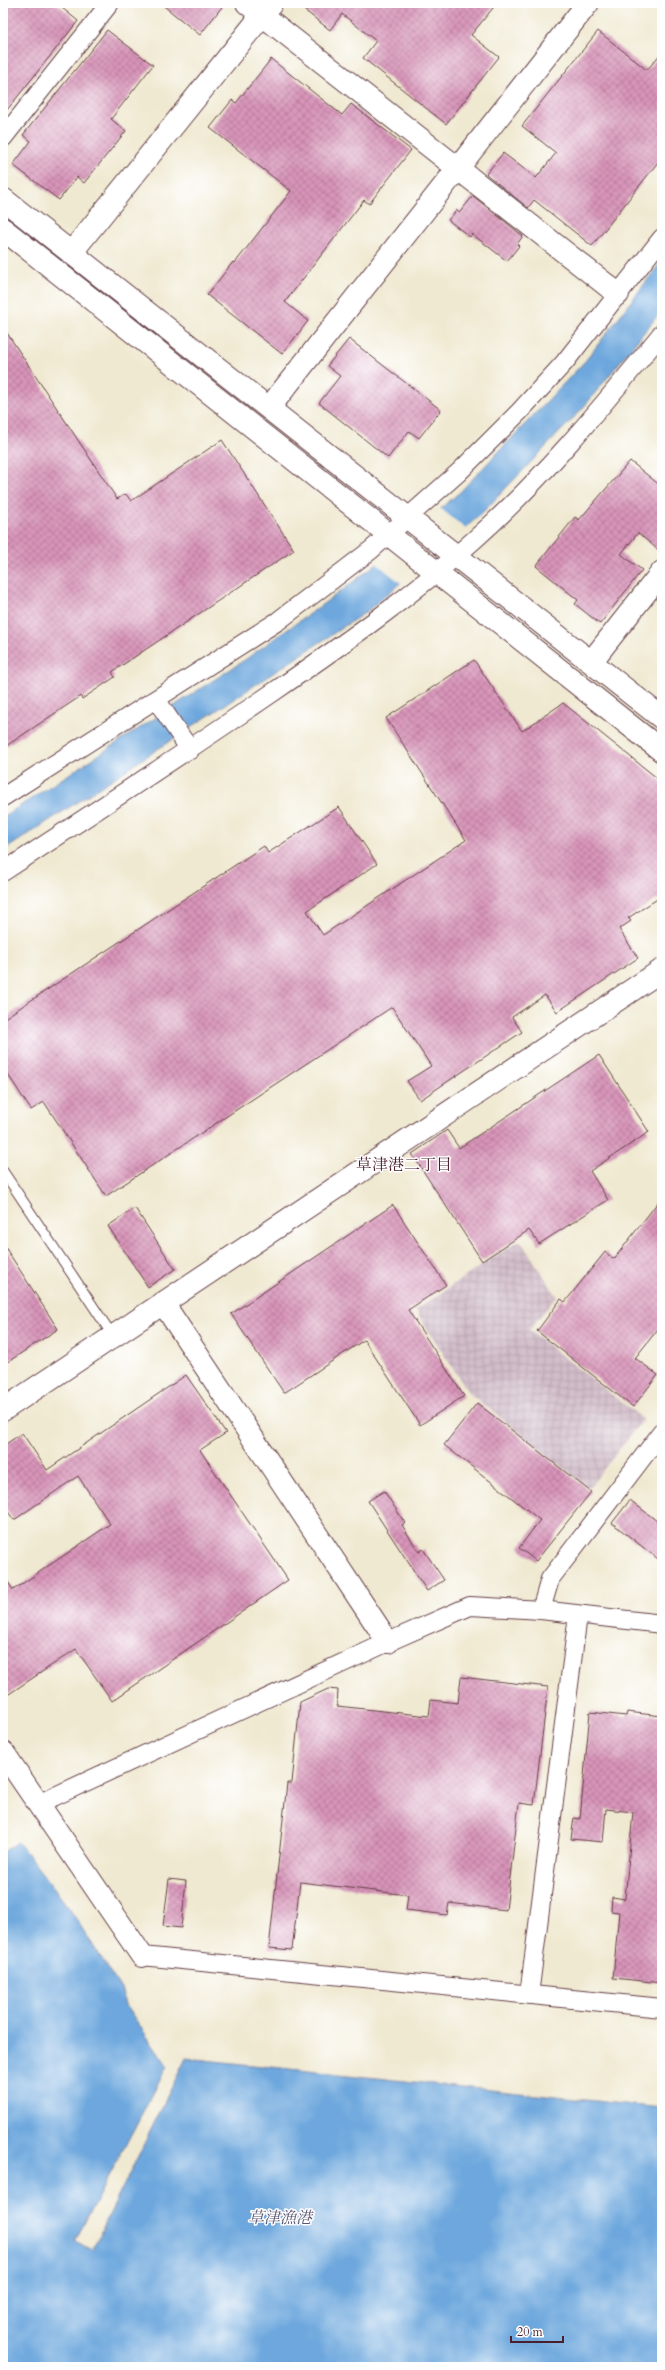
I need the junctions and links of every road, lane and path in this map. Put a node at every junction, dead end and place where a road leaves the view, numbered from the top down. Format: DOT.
graph roads {
  1 [pos="110,3"];
  2 [pos="588,3"];
  3 [pos="260,7"];
  4 [pos="3,138"];
  5 [pos="458,168"];
  6 [pos="3,200"];
  7 [pos="3,229"];
  8 [pos="662,238"];
  9 [pos="71,253"];
  10 [pos="618,294"];
  11 [pos="662,333"];
  12 [pos="269,408"];
  13 [pos="413,522"];
  14 [pos="395,538"];
  15 [pos="450,551"];
  16 [pos="432,567"];
  17 [pos="662,572"];
  18 [pos="591,662"];
  19 [pos="160,704"];
  20 [pos="662,718"];
  21 [pos="186,745"];
  22 [pos="662,751"];
  23 [pos="3,797"];
  24 [pos="3,872"];
  25 [pos="662,970"];
  26 [pos="3,1171"];
  27 [pos="163,1303"];
  28 [pos="114,1336"];
  29 [pos="3,1410"];
  30 [pos="662,1432"];
  31 [pos="541,1610"];
  32 [pos="578,1615"];
  33 [pos="662,1624"];
  34 [pos="388,1642"];
  35 [pos="3,1752"];
  36 [pos="38,1804"];
  37 [pos="142,1956"];
  38 [pos="528,1995"];
  39 [pos="662,2008"];
  1 -- 4 [label="street"];
  2 -- 5 [label="street"];
  3 -- 5 [label="street"];
  3 -- 9 [label="street"];
  5 -- 10 [label="street"];
  5 -- 12 [label="street"];
  6 -- 9 [label="street"];
  7 -- 14 [label="street"];
  8 -- 10 [label="street"];
  9 -- 12 [label="street"];
  10 -- 13 [label="street"];
  11 -- 15 [label="street"];
  12 -- 13 [label="street"];
  13 -- 14 [label="street"];
  13 -- 15 [label="street"];
  14 -- 16 [label="street"];
  14 -- 19 [label="street"];
  15 -- 16 [label="street"];
  15 -- 18 [label="street"];
  16 -- 21 [label="street"];
  16 -- 22 [label="street"];
  17 -- 18 [label="street"];
  18 -- 20 [label="street"];
  19 -- 21 [label="street"];
  19 -- 23 [label="street"];
  21 -- 24 [label="street"];
  25 -- 27 [label="street"];
  26 -- 28 [label="lane"];
  27 -- 28 [label="street"];
  27 -- 34 [label="street"];
  28 -- 29 [label="street"];
  30 -- 31 [label="street"];
  31 -- 32 [label="street"];
  31 -- 34 [label="street"];
  32 -- 33 [label="street"];
  32 -- 38 [label="street"];
  34 -- 36 [label="street"];
  35 -- 36 [label="street"];
  36 -- 37 [label="street"];
  37 -- 38 [label="street"];
  38 -- 39 [label="street"];
}
